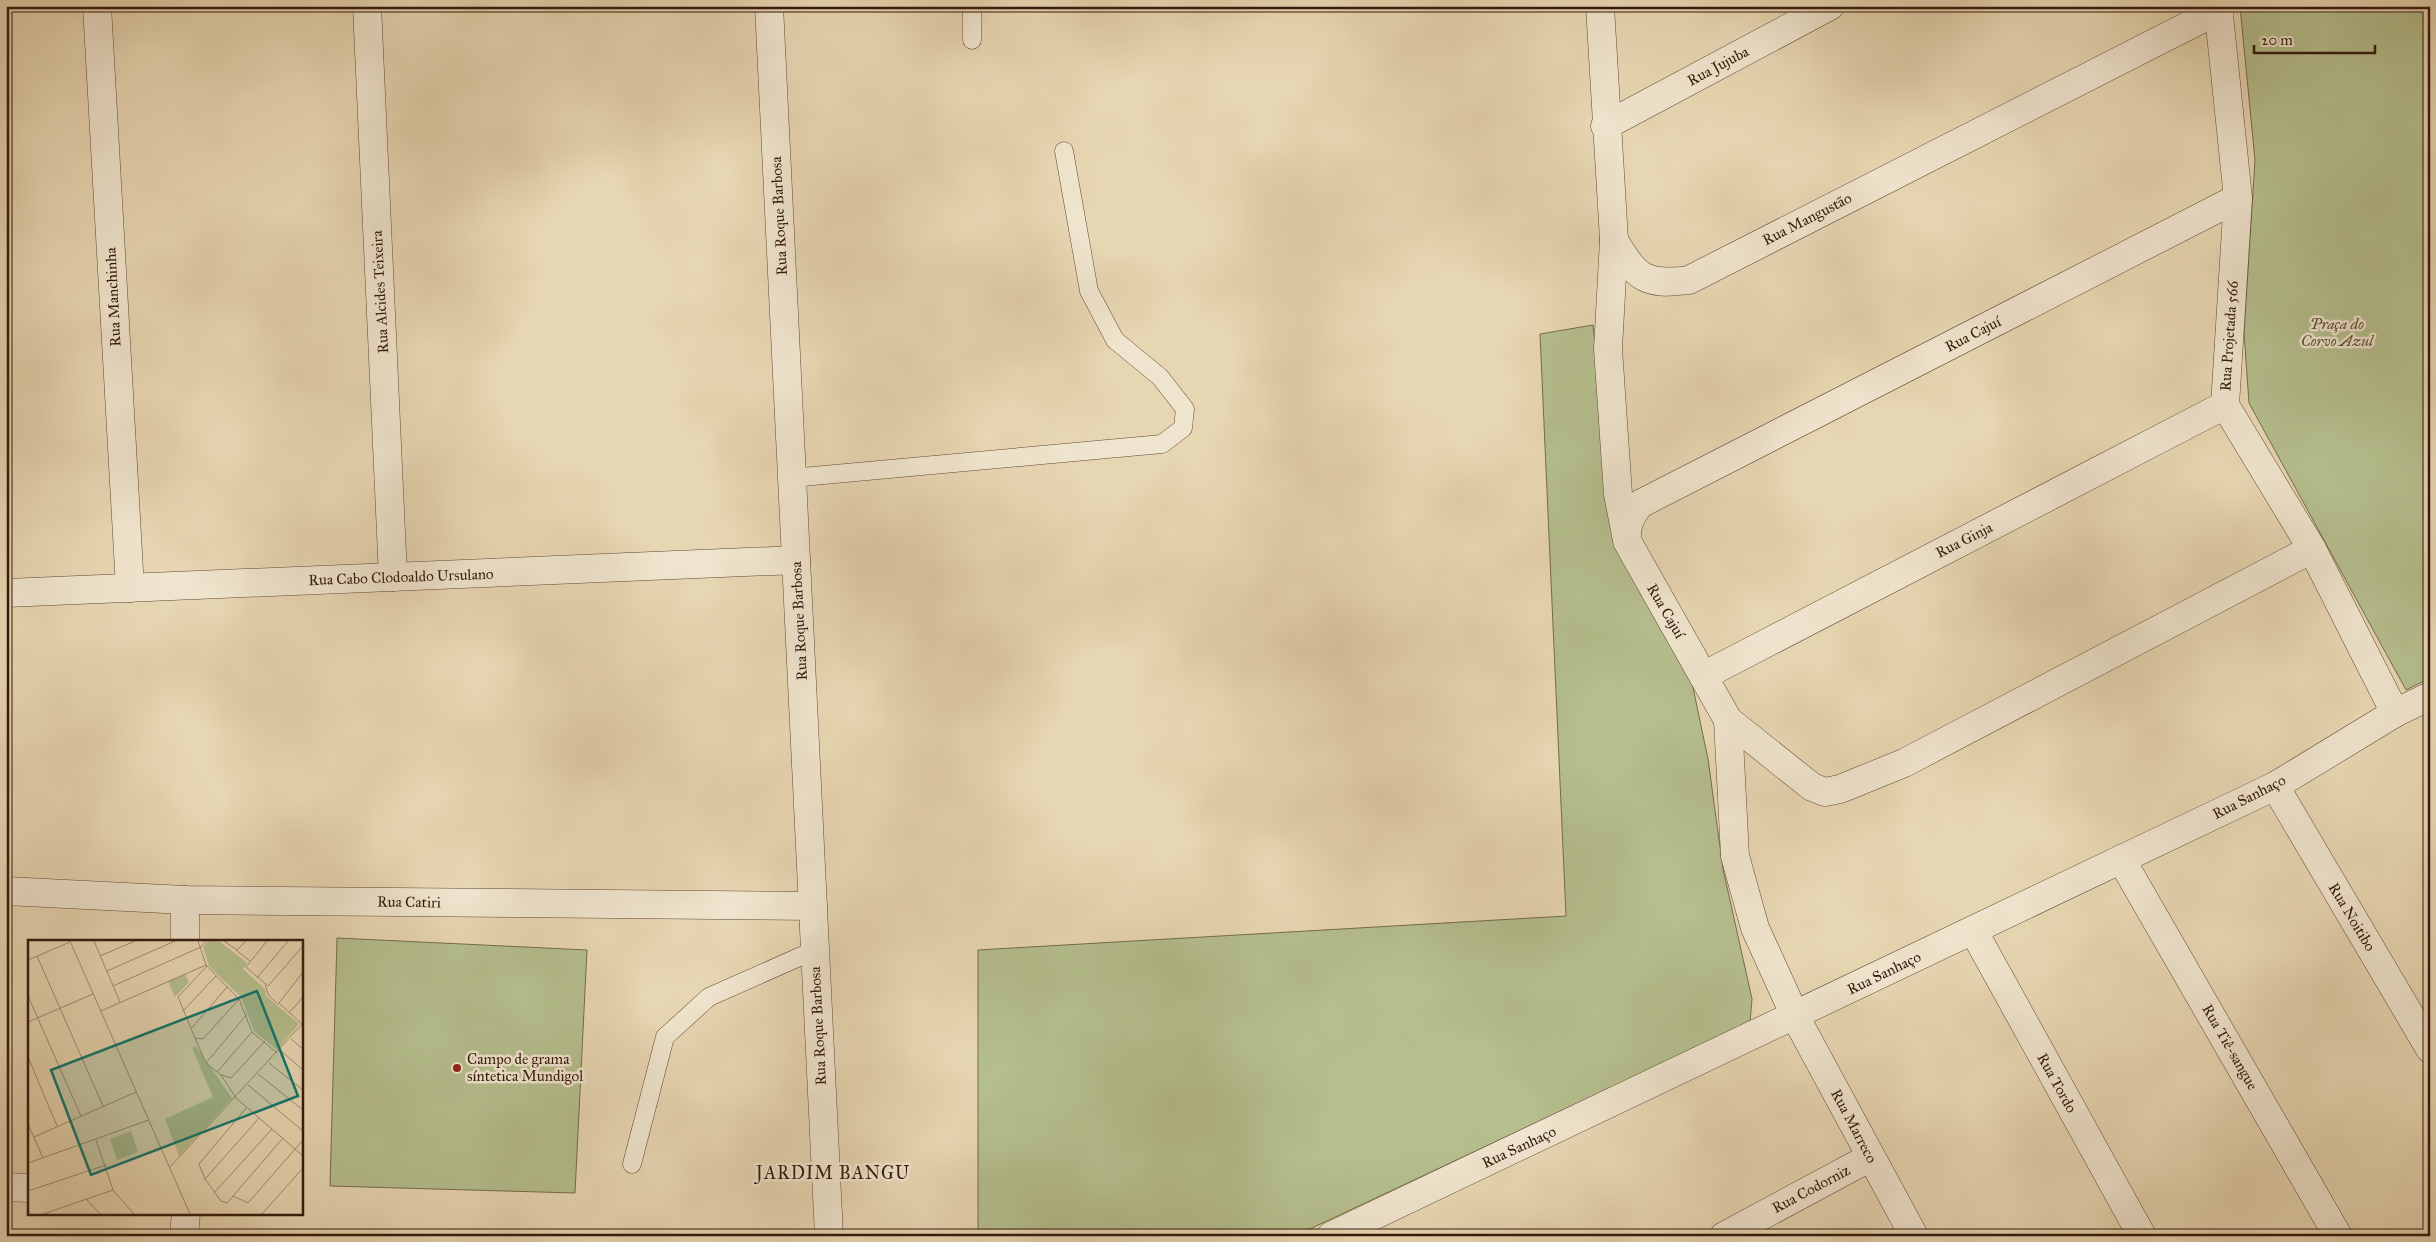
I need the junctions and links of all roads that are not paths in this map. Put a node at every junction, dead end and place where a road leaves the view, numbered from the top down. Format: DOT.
graph roads {
  1 [pos="97,6"];
  2 [pos="367,6"];
  3 [pos="769,6"];
  4 [pos="972,6"];
  5 [pos="1600,6"];
  6 [pos="1830,6"];
  7 [pos="2219,8"];
  8 [pos="972,40"];
  9 [pos="1606,126"];
  10 [pos="1064,151"];
  11 [pos="2238,198"];
  12 [pos="1614,240"];
  13 [pos="2225,405"];
  14 [pos="791,478"];
  15 [pos="1627,542"];
  16 [pos="2312,549"];
  17 [pos="796,560"];
  18 [pos="393,577"];
  19 [pos="130,588"];
  20 [pos="6,593"];
  21 [pos="1703,676"];
  22 [pos="2430,696"];
  23 [pos="2395,713"];
  24 [pos="1728,720"];
  25 [pos="2275,786"];
  26 [pos="2122,859"];
  27 [pos="6,891"];
  28 [pos="185,900"];
  29 [pos="813,906"];
  30 [pos="1973,930"];
  31 [pos="185,940"];
  32 [pos="815,950"];
  33 [pos="1795,1016"];
  34 [pos="2430,1049"];
  35 [pos="1871,1157"];
  36 [pos="632,1164"];
  37 [pos="6,1187"];
  38 [pos="28,1188"];
  39 [pos="186,1214"];
  40 [pos="184,1236"];
  41 [pos="829,1236"];
  42 [pos="1331,1236"];
  43 [pos="1724,1236"];
  44 [pos="1914,1236"];
  45 [pos="2142,1236"];
  46 [pos="2338,1236"];
  1 -- 19 [label="street, Rua Manchinha"];
  2 -- 18 [label="street, Rua Alcides Teixeira"];
  3 -- 14 [label="street, Rua Roque Barbosa"];
  4 -- 8 [label="lane"];
  5 -- 9 [label="street, Rua Mangustão"];
  6 -- 9 [label="street, Rua Jujuba"];
  7 -- 11 [label="street, Rua Projetada 566"];
  7 -- 12 [label="street, Rua Mangustão"];
  9 -- 12 [label="street, Rua Mangustão"];
  10 -- 14 [label="lane"];
  11 -- 13 [label="street, Rua Projetada 566"];
  11 -- 15 [label="street, Rua Cajuí"];
  12 -- 15 [label="street"];
  13 -- 16 [label="street, Rua Projetada 566"];
  13 -- 21 [label="street, Rua Ginja"];
  14 -- 17 [label="street, Rua Roque Barbosa"];
  15 -- 21 [label="street, Rua Cajuí"];
  16 -- 23 [label="street, Rua Projetada 566"];
  16 -- 24 [label="street, Rua Cajuí"];
  17 -- 18 [label="street, Rua Cabo Clodoaldo Ursulano"];
  17 -- 29 [label="street, Rua Roque Barbosa"];
  18 -- 19 [label="street, Rua Cabo Clodoaldo Ursulano"];
  19 -- 20 [label="street, Rua Cabo Clodoaldo Ursulano"];
  21 -- 24 [label="street, Rua Cajuí"];
  22 -- 23 [label="street, Rua Sanhaço"];
  23 -- 25 [label="street, Rua Sanhaço"];
  24 -- 33 [label="street, Rua Marreco"];
  25 -- 26 [label="street, Rua Sanhaço"];
  25 -- 34 [label="street, Rua Noitibo"];
  26 -- 30 [label="street, Rua Sanhaço"];
  26 -- 46 [label="street, Rua Tiê-sangue"];
  27 -- 28 [label="street, Rua Catiri"];
  28 -- 29 [label="street, Rua Catiri"];
  28 -- 31 [label="street"];
  29 -- 32 [label="street, Rua Roque Barbosa"];
  30 -- 33 [label="street, Rua Sanhaço"];
  30 -- 45 [label="street, Rua Tordo"];
  32 -- 36 [label="lane"];
  32 -- 41 [label="street, Rua Roque Barbosa"];
  33 -- 35 [label="street, Rua Marreco"];
  33 -- 42 [label="street, Rua Sanhaço"];
  35 -- 43 [label="street, Rua Codorniz"];
  35 -- 44 [label="street, Rua Marreco"];
  37 -- 38 [label="street"];
  39 -- 40 [label="street"];
}
